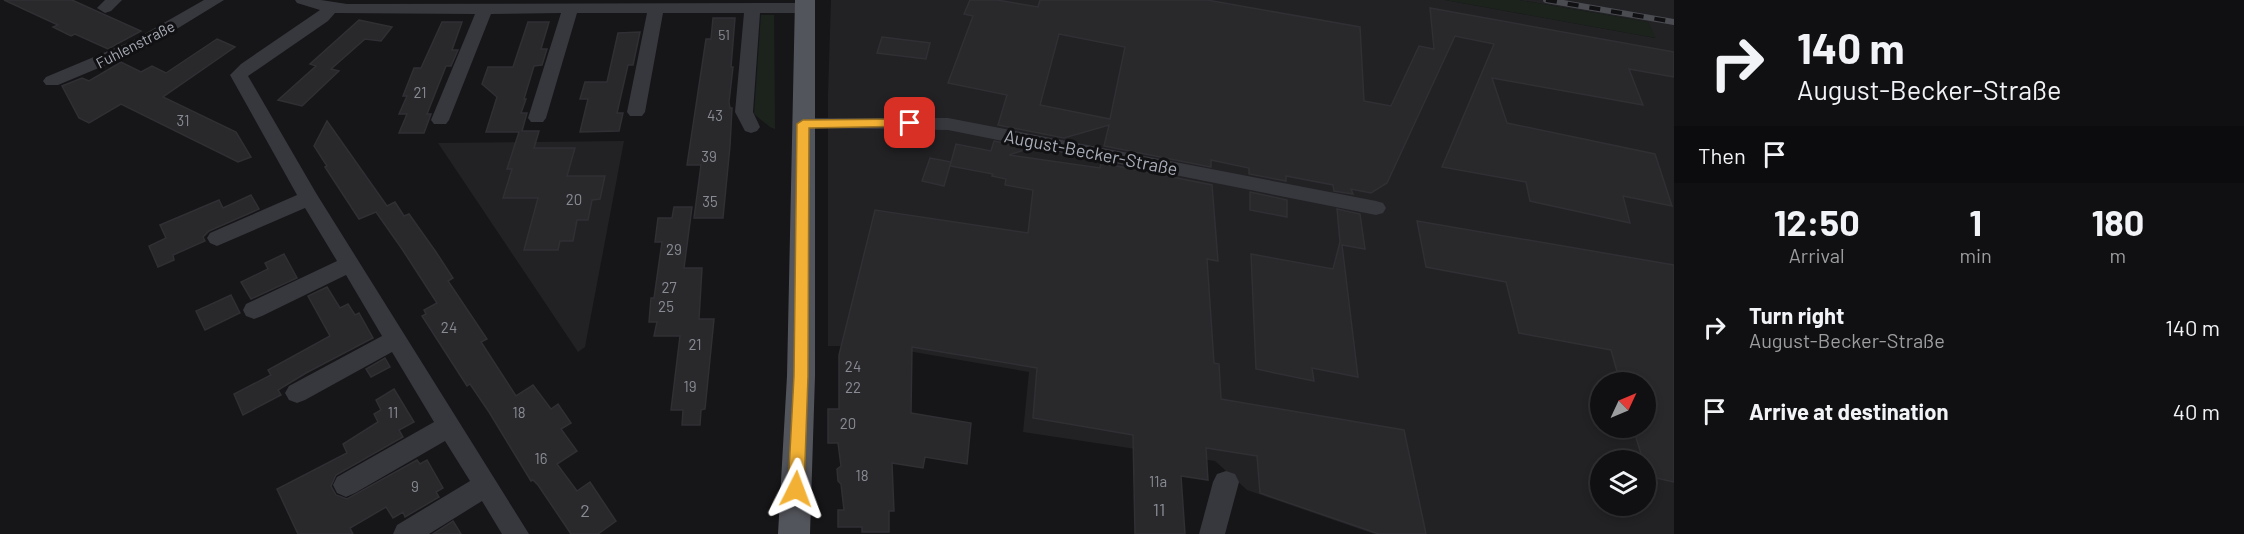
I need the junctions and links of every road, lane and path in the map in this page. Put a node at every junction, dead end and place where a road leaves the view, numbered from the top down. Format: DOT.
graph roads {
  1 [pos="216,0"];
  2 [pos="303,0"];
  3 [pos="448,4"];
  4 [pos="805,4"];
  5 [pos="331,8"];
  6 [pos="752,8"];
  7 [pos="485,9"];
  8 [pos="570,9"];
  9 [pos="656,9"];
  10 [pos="52,81"];
  11 [pos="636,112"];
  12 [pos="537,118"];
  13 [pos="440,120"];
  14 [pos="803,124"];
  15 [pos="751,127"];
  16 [pos="309,198"];
  17 [pos="1376,208"];
  18 [pos="217,238"];
  19 [pos="350,264"];
  20 [pos="254,310"];
  21 [pos="396,339"];
  22 [pos="297,393"];
  23 [pos="449,426"];
  24 [pos="1226,483"];
  25 [pos="346,485"];
  26 [pos="485,485"];
  27 [pos="406,534"];
  28 [pos="516,534"];
  29 [pos="794,534"];
  30 [pos="1212,534"];
  1 -- 10 [label="street, Fuhlenstraße"];
  2 -- 5 [label="street"];
  3 -- 5 [label="street"];
  3 -- 7 [label="street"];
  4 -- 6 [label="street"];
  4 -- 14 [label="main road"];
  5 -- 16 [label="street"];
  6 -- 9 [label="street"];
  6 -- 15 [label="street"];
  7 -- 8 [label="street"];
  7 -- 13 [label="street"];
  8 -- 9 [label="street"];
  8 -- 12 [label="street"];
  9 -- 11 [label="street"];
  14 -- 17 [label="street, August-Becker-Straße"];
  14 -- 29 [label="main road"];
  16 -- 18 [label="street"];
  16 -- 19 [label="street"];
  19 -- 20 [label="street"];
  19 -- 21 [label="street"];
  21 -- 22 [label="street"];
  21 -- 23 [label="street"];
  23 -- 25 [label="street"];
  23 -- 26 [label="street"];
  24 -- 30 [label="street"];
  26 -- 27 [label="street"];
  26 -- 28 [label="street"];
}
